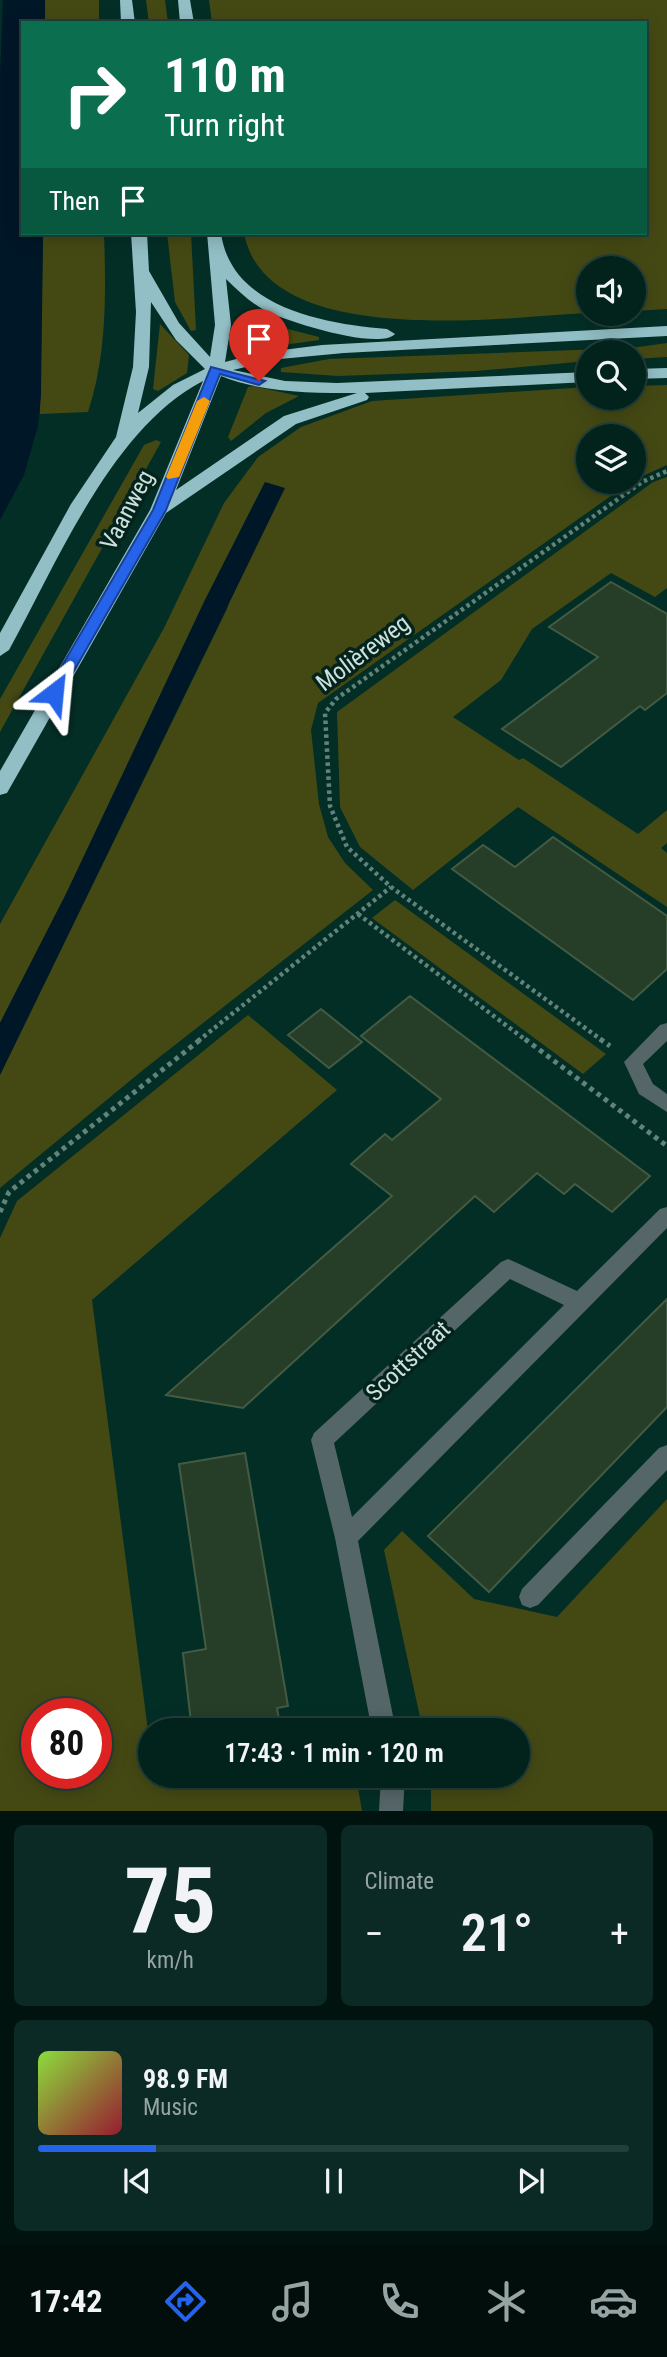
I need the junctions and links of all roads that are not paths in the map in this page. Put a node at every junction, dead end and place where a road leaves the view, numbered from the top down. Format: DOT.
graph roads {
  1 [pos="126,0"];
  2 [pos="184,0"];
  3 [pos="128,21"];
  4 [pos="187,21"];
  5 [pos="139,235"];
  6 [pos="214,235"];
  7 [pos="216,251"];
  8 [pos="142,272"];
  9 [pos="667,331"];
  10 [pos="477,338"];
  11 [pos="216,369"];
  12 [pos="667,373"];
  13 [pos="646,374"];
  14 [pos="576,378"];
  15 [pos="418,385"];
  16 [pos="124,437"];
  17 [pos="159,510"];
  18 [pos="0,650"];
  19 [pos="0,788"];
  20 [pos="667,1030"];
  21 [pos="667,1104"];
  22 [pos="667,1216"];
  23 [pos="581,1303"];
  24 [pos="667,1455"];
  25 [pos="346,1538"];
  26 [pos="530,1597"];
  27 [pos="381,1718"];
  28 [pos="392,1788"];
  29 [pos="391,1811"];
  1 -- 3 [label="highway"];
  2 -- 4 [label="highway"];
  5 -- 8 [label="highway, Vaanweg"];
  6 -- 7 [label="highway, Vaanweg"];
  7 -- 10 [label="highway"];
  7 -- 11 [label="highway, Vaanweg"];
  8 -- 11 [label="highway"];
  8 -- 16 [label="highway, Vaanweg"];
  9 -- 10 [label="highway"];
  10 -- 11 [label="highway"];
  11 -- 15 [label="highway"];
  11 -- 16 [label="highway"];
  11 -- 17 [label="highway, Vaanweg"];
  12 -- 13 [label="highway"];
  14 -- 15 [label="highway"];
  15 -- 17 [label="highway"];
  16 -- 18 [label="highway, Vaanweg"];
  17 -- 19 [label="highway, Vaanweg"];
  20 -- 21 [label="street"];
  22 -- 23 [label="street"];
  23 -- 25 [label="street"];
  23 -- 25 [label="street, Scottstraat"];
  24 -- 26 [label="street"];
  25 -- 27 [label="street, Scottstraat"];
  28 -- 29 [label="street"];
}
